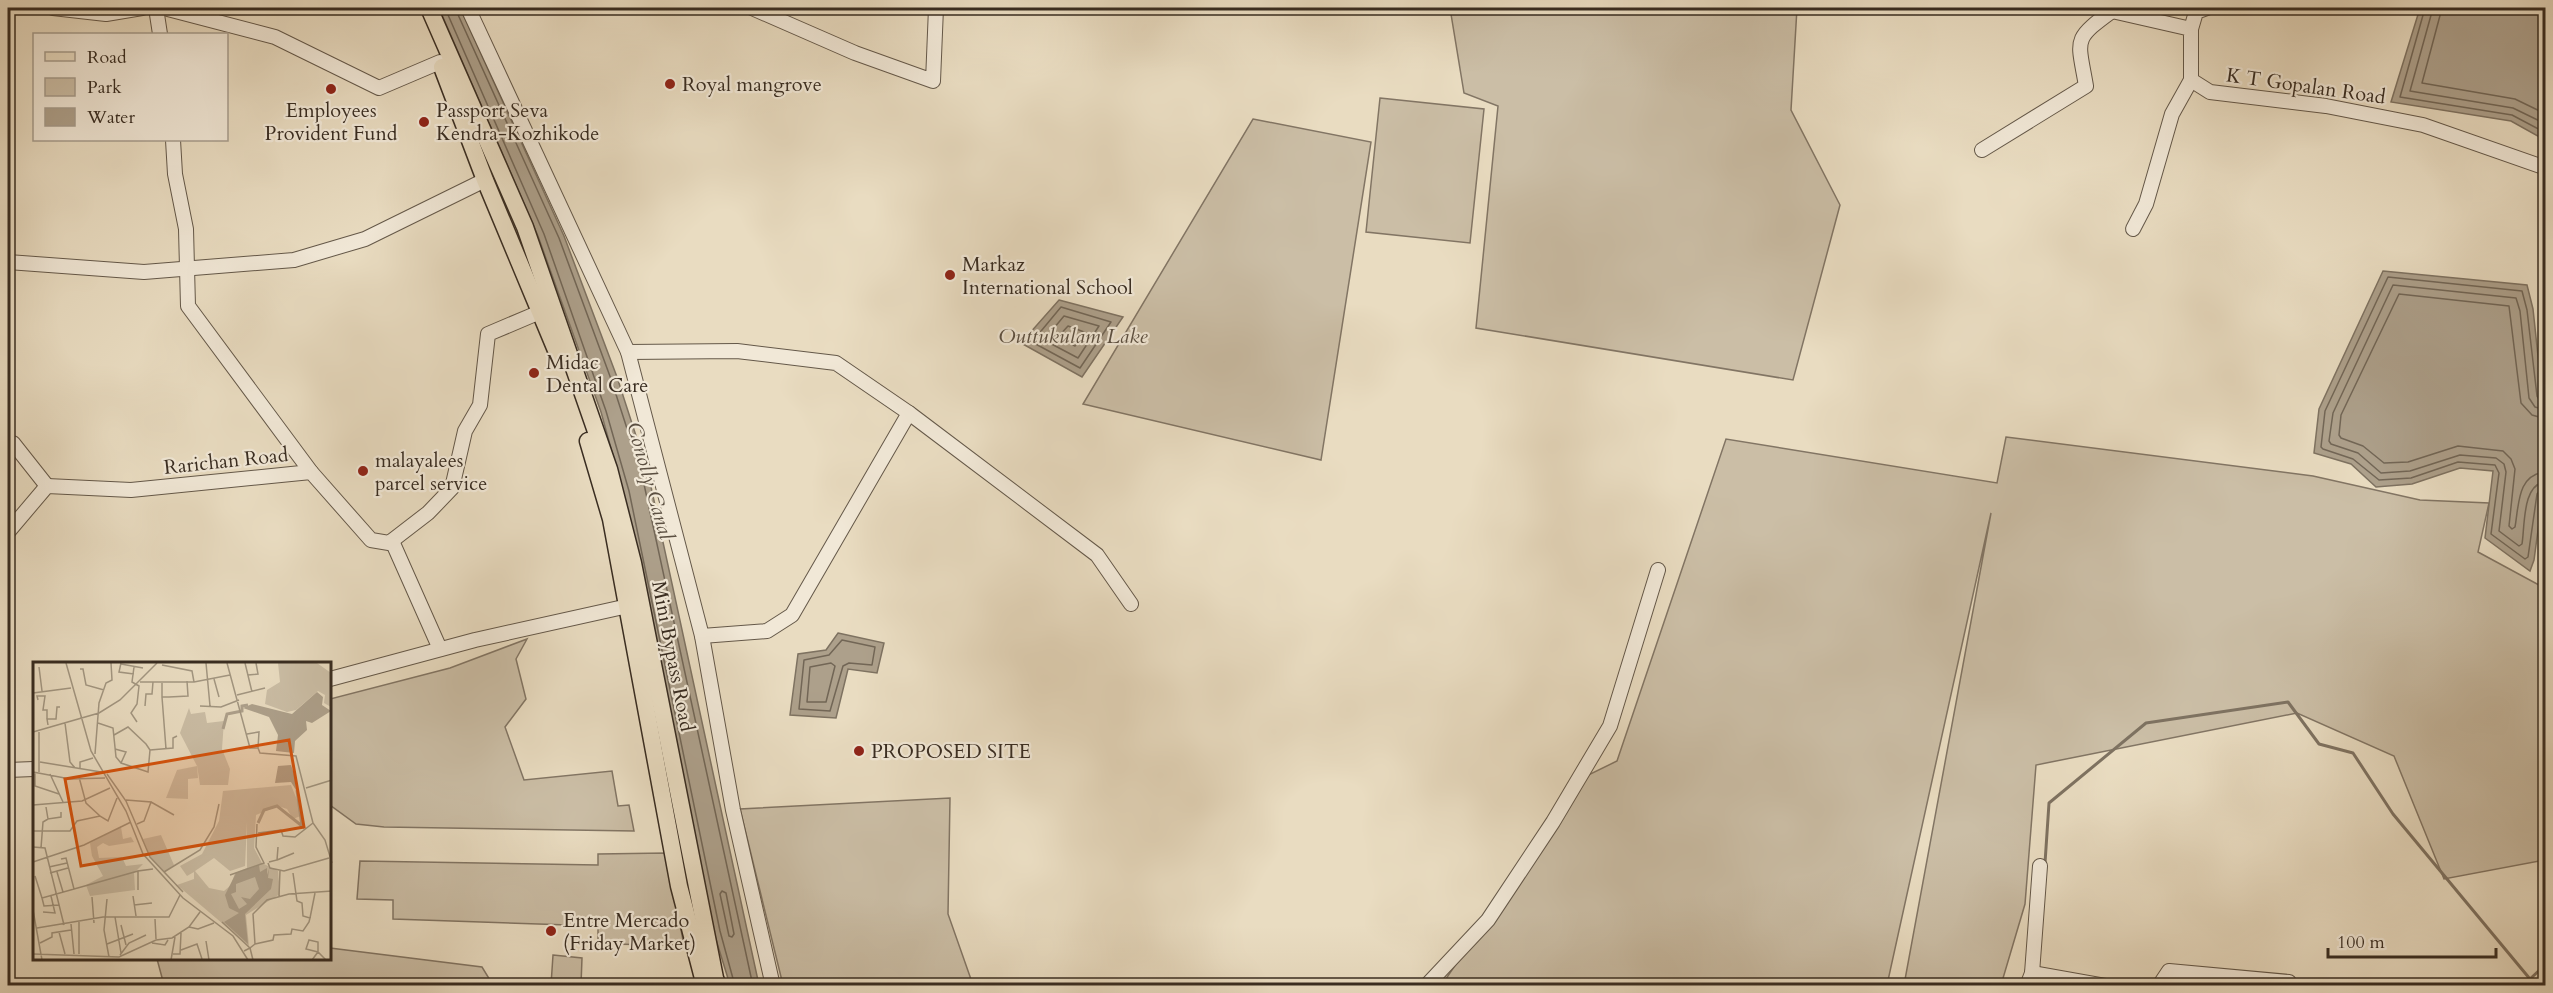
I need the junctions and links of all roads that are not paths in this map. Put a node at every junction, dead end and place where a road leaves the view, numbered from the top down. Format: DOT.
graph roads {
  1 [pos="59,8"];
  2 [pos="142,8"];
  3 [pos="156,8"];
  4 [pos="164,8"];
  5 [pos="417,8"];
  6 [pos="429,8"];
  7 [pos="468,8"];
  8 [pos="752,8"];
  9 [pos="936,8"];
  10 [pos="2207,8"];
  11 [pos="2112,9"];
  12 [pos="2191,29"];
  13 [pos="160,33"];
  14 [pos="440,62"];
  15 [pos="2191,80"];
  16 [pos="173,141"];
  17 [pos="1982,150"];
  18 [pos="2546,168"];
  19 [pos="485,180"];
  20 [pos="2133,229"];
  21 [pos="8,262"];
  22 [pos="187,269"];
  23 [pos="540,312"];
  24 [pos="628,352"];
  25 [pos="909,413"];
  26 [pos="8,441"];
  27 [pos="311,472"];
  28 [pos="47,486"];
  29 [pos="8,532"];
  30 [pos="392,541"];
  31 [pos="1658,570"];
  32 [pos="634,604"];
  33 [pos="1131,604"];
  34 [pos="702,636"];
  35 [pos="440,650"];
  36 [pos="332,679"];
  37 [pos="33,769"];
  38 [pos="8,771"];
  39 [pos="2040,866"];
  40 [pos="2030,979"];
  41 [pos="705,986"];
  42 [pos="718,986"];
  43 [pos="773,986"];
  44 [pos="1426,986"];
  45 [pos="2105,986"];
  46 [pos="2159,986"];
  47 [pos="2289,986"];
  1 -- 2 [label="street"];
  3 -- 13 [label="street"];
  4 -- 14 [label="street"];
  5 -- 14 [label="main road, Mini Bypass Road"];
  6 -- 32 [label="main road, Mini Bypass Road"];
  7 -- 24 [label="street"];
  8 -- 9 [label="street"];
  10 -- 12 [label="street"];
  11 -- 12 [label="street"];
  11 -- 17 [label="street"];
  12 -- 15 [label="street"];
  14 -- 19 [label="main road, Mini Bypass Road"];
  15 -- 18 [label="street, K T Gopalan Road"];
  15 -- 20 [label="street"];
  16 -- 22 [label="street"];
  19 -- 22 [label="street"];
  19 -- 23 [label="main road, Mini Bypass Road"];
  21 -- 22 [label="street"];
  22 -- 27 [label="street"];
  23 -- 30 [label="street"];
  23 -- 32 [label="main road, Mini Bypass Road"];
  24 -- 25 [label="street"];
  24 -- 34 [label="street"];
  25 -- 33 [label="street"];
  25 -- 34 [label="street"];
  26 -- 28 [label="street"];
  27 -- 28 [label="street, Rarichan Road"];
  27 -- 30 [label="street, Rarichan Road"];
  28 -- 29 [label="street"];
  30 -- 35 [label="street"];
  31 -- 44 [label="street"];
  32 -- 35 [label="street"];
  32 -- 41 [label="main road, Mini Bypass Road"];
  32 -- 42 [label="main road, Mini Bypass Road"];
  34 -- 43 [label="street"];
  35 -- 36 [label="street"];
  37 -- 38 [label="street"];
  39 -- 40 [label="street"];
  40 -- 45 [label="street"];
  46 -- 47 [label="street"];
}
